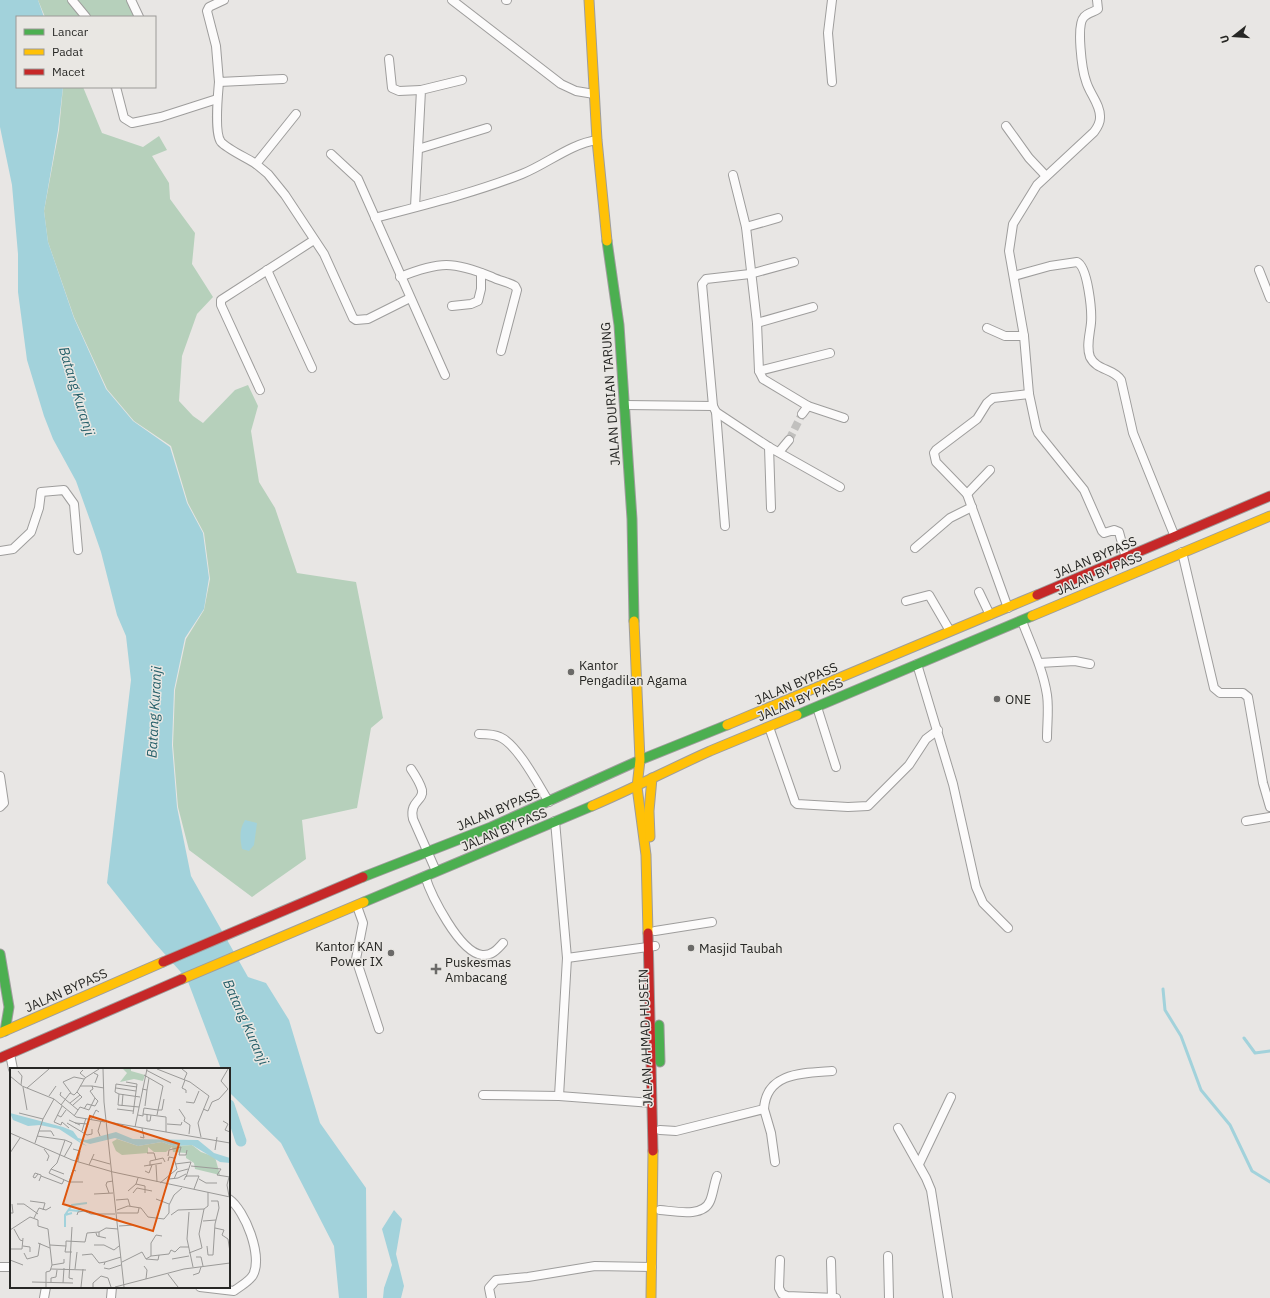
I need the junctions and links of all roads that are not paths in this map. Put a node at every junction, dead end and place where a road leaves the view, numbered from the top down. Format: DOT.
graph roads {
  1 [pos="72,0"];
  2 [pos="132,0"];
  3 [pos="224,0"];
  4 [pos="452,0"];
  5 [pos="589,0"];
  6 [pos="832,0"];
  7 [pos="1097,0"];
  8 [pos="85,16"];
  9 [pos="139,16"];
  10 [pos="389,59"];
  11 [pos="283,79"];
  12 [pos="462,80"];
  13 [pos="218,82"];
  14 [pos="832,82"];
  15 [pos="116,88"];
  16 [pos="421,90"];
  17 [pos="594,94"];
  18 [pos="217,99"];
  19 [pos="296,114"];
  20 [pos="1006,126"];
  21 [pos="487,128"];
  22 [pos="597,140"];
  23 [pos="418,149"];
  24 [pos="331,154"];
  25 [pos="256,164"];
  26 [pos="733,175"];
  27 [pos="1046,176"];
  28 [pos="416,207"];
  29 [pos="375,218"];
  30 [pos="778,218"];
  31 [pos="746,227"];
  32 [pos="314,240"];
  33 [pos="794,262"];
  34 [pos="267,270"];
  35 [pos="1259,270"];
  36 [pos="481,273"];
  37 [pos="750,274"];
  38 [pos="1014,276"];
  39 [pos="400,277"];
  40 [pos="410,298"];
  41 [pos="1270,298"];
  42 [pos="452,306"];
  43 [pos="813,307"];
  44 [pos="757,323"];
  45 [pos="987,328"];
  46 [pos="1024,336"];
  47 [pos="501,351"];
  48 [pos="830,353"];
  49 [pos="312,368"];
  50 [pos="759,371"];
  51 [pos="445,375"];
  52 [pos="260,390"];
  53 [pos="1029,394"];
  54 [pos="625,405"];
  55 [pos="808,406"];
  56 [pos="714,409"];
  57 [pos="802,414"];
  58 [pos="844,418"];
  59 [pos="789,440"];
  60 [pos="769,447"];
  61 [pos="779,452"];
  62 [pos="990,470"];
  63 [pos="840,487"];
  64 [pos="967,494"];
  65 [pos="1270,496"];
  66 [pos="972,507"];
  67 [pos="771,508"];
  68 [pos="1270,516"];
  69 [pos="1212,520"];
  70 [pos="725,526"];
  71 [pos="1175,537"];
  72 [pos="1220,537"];
  73 [pos="915,548"];
  74 [pos="0,550"];
  75 [pos="78,550"];
  76 [pos="1182,552"];
  77 [pos="1126,558"];
  78 [pos="979,592"];
  79 [pos="906,601"];
  80 [pos="1008,608"];
  81 [pos="990,615"];
  82 [pos="1022,621"];
  83 [pos="950,631"];
  84 [pos="918,645"];
  85 [pos="926,660"];
  86 [pos="1039,663"];
  87 [pos="917,664"];
  88 [pos="1090,664"];
  89 [pos="817,707"];
  90 [pos="769,727"];
  91 [pos="938,730"];
  92 [pos="479,734"];
  93 [pos="1047,738"];
  94 [pos="640,760"];
  95 [pos="836,767"];
  96 [pos="411,769"];
  97 [pos="0,776"];
  98 [pos="652,778"];
  99 [pos="637,787"];
  100 [pos="549,802"];
  101 [pos="0,807"];
  102 [pos="1270,807"];
  103 [pos="1270,817"];
  104 [pos="1246,820"];
  105 [pos="555,821"];
  106 [pos="428,852"];
  107 [pos="436,871"];
  108 [pos="425,876"];
  109 [pos="357,906"];
  110 [pos="712,922"];
  111 [pos="1008,928"];
  112 [pos="655,931"];
  113 [pos="503,943"];
  114 [pos="652,947"];
  115 [pos="0,954"];
  116 [pos="567,958"];
  117 [pos="379,1029"];
  118 [pos="3,1032"];
  119 [pos="10,1054"];
  120 [pos="0,1058"];
  121 [pos="13,1068"];
  122 [pos="832,1071"];
  123 [pos="483,1095"];
  124 [pos="559,1096"];
  125 [pos="951,1097"];
  126 [pos="652,1102"];
  127 [pos="764,1109"];
  128 [pos="898,1128"];
  129 [pos="660,1130"];
  130 [pos="775,1162"];
  131 [pos="919,1164"];
  132 [pos="716,1176"];
  133 [pos="230,1200"];
  134 [pos="660,1210"];
  135 [pos="888,1256"];
  136 [pos="780,1260"];
  137 [pos="831,1261"];
  138 [pos="652,1267"];
  139 [pos="46,1288"];
  140 [pos="112,1288"];
  141 [pos="205,1288"];
  142 [pos="234,1294"];
  143 [pos="44,1298"];
  144 [pos="111,1298"];
  145 [pos="491,1298"];
  146 [pos="652,1298"];
  147 [pos="659,1298"];
  148 [pos="832,1298"];
  149 [pos="836,1298"];
  150 [pos="889,1298"];
  151 [pos="948,1298"];
  1 -- 8 [label="street"];
  2 -- 9 [label="street"];
  3 -- 13 [label="street"];
  4 -- 17 [label="street"];
  5 -- 17 [label="main road, JALAN DURIAN TARUNG"];
  6 -- 14 [label="street"];
  7 -- 27 [label="street"];
  10 -- 16 [label="street"];
  11 -- 13 [label="street"];
  12 -- 16 [label="street"];
  13 -- 18 [label="street"];
  15 -- 18 [label="street"];
  16 -- 23 [label="street"];
  17 -- 22 [label="main road, JALAN DURIAN TARUNG"];
  18 -- 25 [label="street"];
  19 -- 25 [label="street"];
  20 -- 27 [label="street"];
  21 -- 23 [label="street"];
  22 -- 28 [label="street"];
  22 -- 54 [label="main road, JALAN DURIAN TARUNG"];
  23 -- 28 [label="street"];
  24 -- 29 [label="street"];
  25 -- 32 [label="street"];
  26 -- 31 [label="street"];
  27 -- 38 [label="street"];
  28 -- 29 [label="street"];
  29 -- 39 [label="street"];
  30 -- 31 [label="street"];
  31 -- 37 [label="street"];
  32 -- 34 [label="street"];
  32 -- 40 [label="street"];
  33 -- 37 [label="street"];
  34 -- 49 [label="street"];
  34 -- 52 [label="street"];
  35 -- 41 [label="street"];
  36 -- 39 [label="street"];
  36 -- 42 [label="street"];
  36 -- 47 [label="street"];
  37 -- 44 [label="street"];
  37 -- 56 [label="street"];
  38 -- 46 [label="street"];
  38 -- 71 [label="street"];
  39 -- 40 [label="street"];
  40 -- 51 [label="street"];
  43 -- 44 [label="street"];
  44 -- 50 [label="street"];
  45 -- 46 [label="street"];
  46 -- 53 [label="street"];
  48 -- 50 [label="street"];
  50 -- 55 [label="street"];
  53 -- 64 [label="street"];
  53 -- 77 [label="street"];
  54 -- 56 [label="street"];
  54 -- 94 [label="main road, JALAN DURIAN TARUNG"];
  55 -- 57 [label="street"];
  55 -- 58 [label="street"];
  56 -- 60 [label="street"];
  56 -- 70 [label="street"];
  59 -- 61 [label="street"];
  60 -- 61 [label="street"];
  60 -- 67 [label="street"];
  61 -- 63 [label="street"];
  62 -- 64 [label="street"];
  64 -- 66 [label="street"];
  65 -- 69 [label="main road, JALAN BYPASS"];
  66 -- 73 [label="street"];
  66 -- 80 [label="street"];
  68 -- 72 [label="main road, JALAN BY PASS"];
  69 -- 71 [label="main road, JALAN BYPASS"];
  69 -- 72 [label="main road"];
  71 -- 77 [label="main road, JALAN BYPASS"];
  72 -- 76 [label="main road, JALAN BY PASS"];
  74 -- 75 [label="street"];
  76 -- 82 [label="main road, JALAN BY PASS"];
  76 -- 102 [label="street"];
  77 -- 80 [label="main road, JALAN BYPASS"];
  78 -- 81 [label="street"];
  79 -- 83 [label="street"];
  80 -- 81 [label="main road, JALAN BYPASS"];
  81 -- 83 [label="main road, JALAN BYPASS"];
  82 -- 85 [label="main road, JALAN BY PASS"];
  82 -- 86 [label="street"];
  83 -- 84 [label="main road, JALAN BYPASS"];
  84 -- 85 [label="main road"];
  84 -- 94 [label="main road, JALAN BYPASS"];
  85 -- 87 [label="main road, JALAN BY PASS"];
  86 -- 88 [label="street"];
  86 -- 93 [label="street"];
  87 -- 89 [label="main road, JALAN BY PASS"];
  87 -- 91 [label="street"];
  89 -- 90 [label="main road, JALAN BY PASS"];
  89 -- 95 [label="street"];
  90 -- 91 [label="street"];
  90 -- 98 [label="main road, JALAN BY PASS"];
  91 -- 111 [label="street"];
  92 -- 100 [label="street"];
  94 -- 99 [label="main road, JALAN DURIAN TARUNG"];
  94 -- 100 [label="main road, JALAN BYPASS"];
  96 -- 106 [label="street"];
  97 -- 101 [label="street"];
  98 -- 99 [label="main road, JALAN BY PASS"];
  98 -- 112 [label="main road, JALAN AHMAD HUSEIN"];
  99 -- 105 [label="main road, JALAN BY PASS"];
  99 -- 114 [label="main road, JALAN AHMAD HUSEIN"];
  100 -- 106 [label="main road, JALAN BYPASS"];
  103 -- 104 [label="street"];
  105 -- 107 [label="main road, JALAN BY PASS"];
  105 -- 116 [label="street"];
  106 -- 107 [label="street"];
  106 -- 118 [label="main road, JALAN BYPASS"];
  107 -- 108 [label="main road, JALAN BY PASS"];
  108 -- 109 [label="main road, JALAN BY PASS"];
  108 -- 113 [label="street"];
  109 -- 117 [label="street"];
  109 -- 119 [label="main road, JALAN BY PASS"];
  110 -- 112 [label="street"];
  112 -- 114 [label="main road, JALAN AHMAD HUSEIN"];
  114 -- 116 [label="street"];
  114 -- 126 [label="main road, JALAN AHMAD HUSEIN"];
  114 -- 129 [label="main road, JALAN AHMAD HUSEIN"];
  115 -- 118 [label="main road"];
  116 -- 124 [label="street"];
  119 -- 120 [label="main road, JALAN BY PASS"];
  119 -- 121 [label="street"];
  122 -- 127 [label="street"];
  123 -- 124 [label="street"];
  124 -- 126 [label="street"];
  125 -- 131 [label="street"];
  126 -- 138 [label="main road, JALAN AHMAD HUSEIN"];
  127 -- 129 [label="street"];
  127 -- 130 [label="street"];
  128 -- 131 [label="street"];
  129 -- 134 [label="main road, JALAN AHMAD HUSEIN"];
  131 -- 151 [label="street"];
  132 -- 134 [label="street"];
  133 -- 142 [label="street"];
  134 -- 147 [label="main road, JALAN AHMAD HUSEIN"];
  135 -- 150 [label="street"];
  136 -- 148 [label="street"];
  137 -- 148 [label="street"];
  138 -- 145 [label="street"];
  138 -- 146 [label="main road, JALAN AHMAD HUSEIN"];
  139 -- 143 [label="street"];
  140 -- 144 [label="street"];
  141 -- 142 [label="street"];
  148 -- 149 [label="street"];
}
